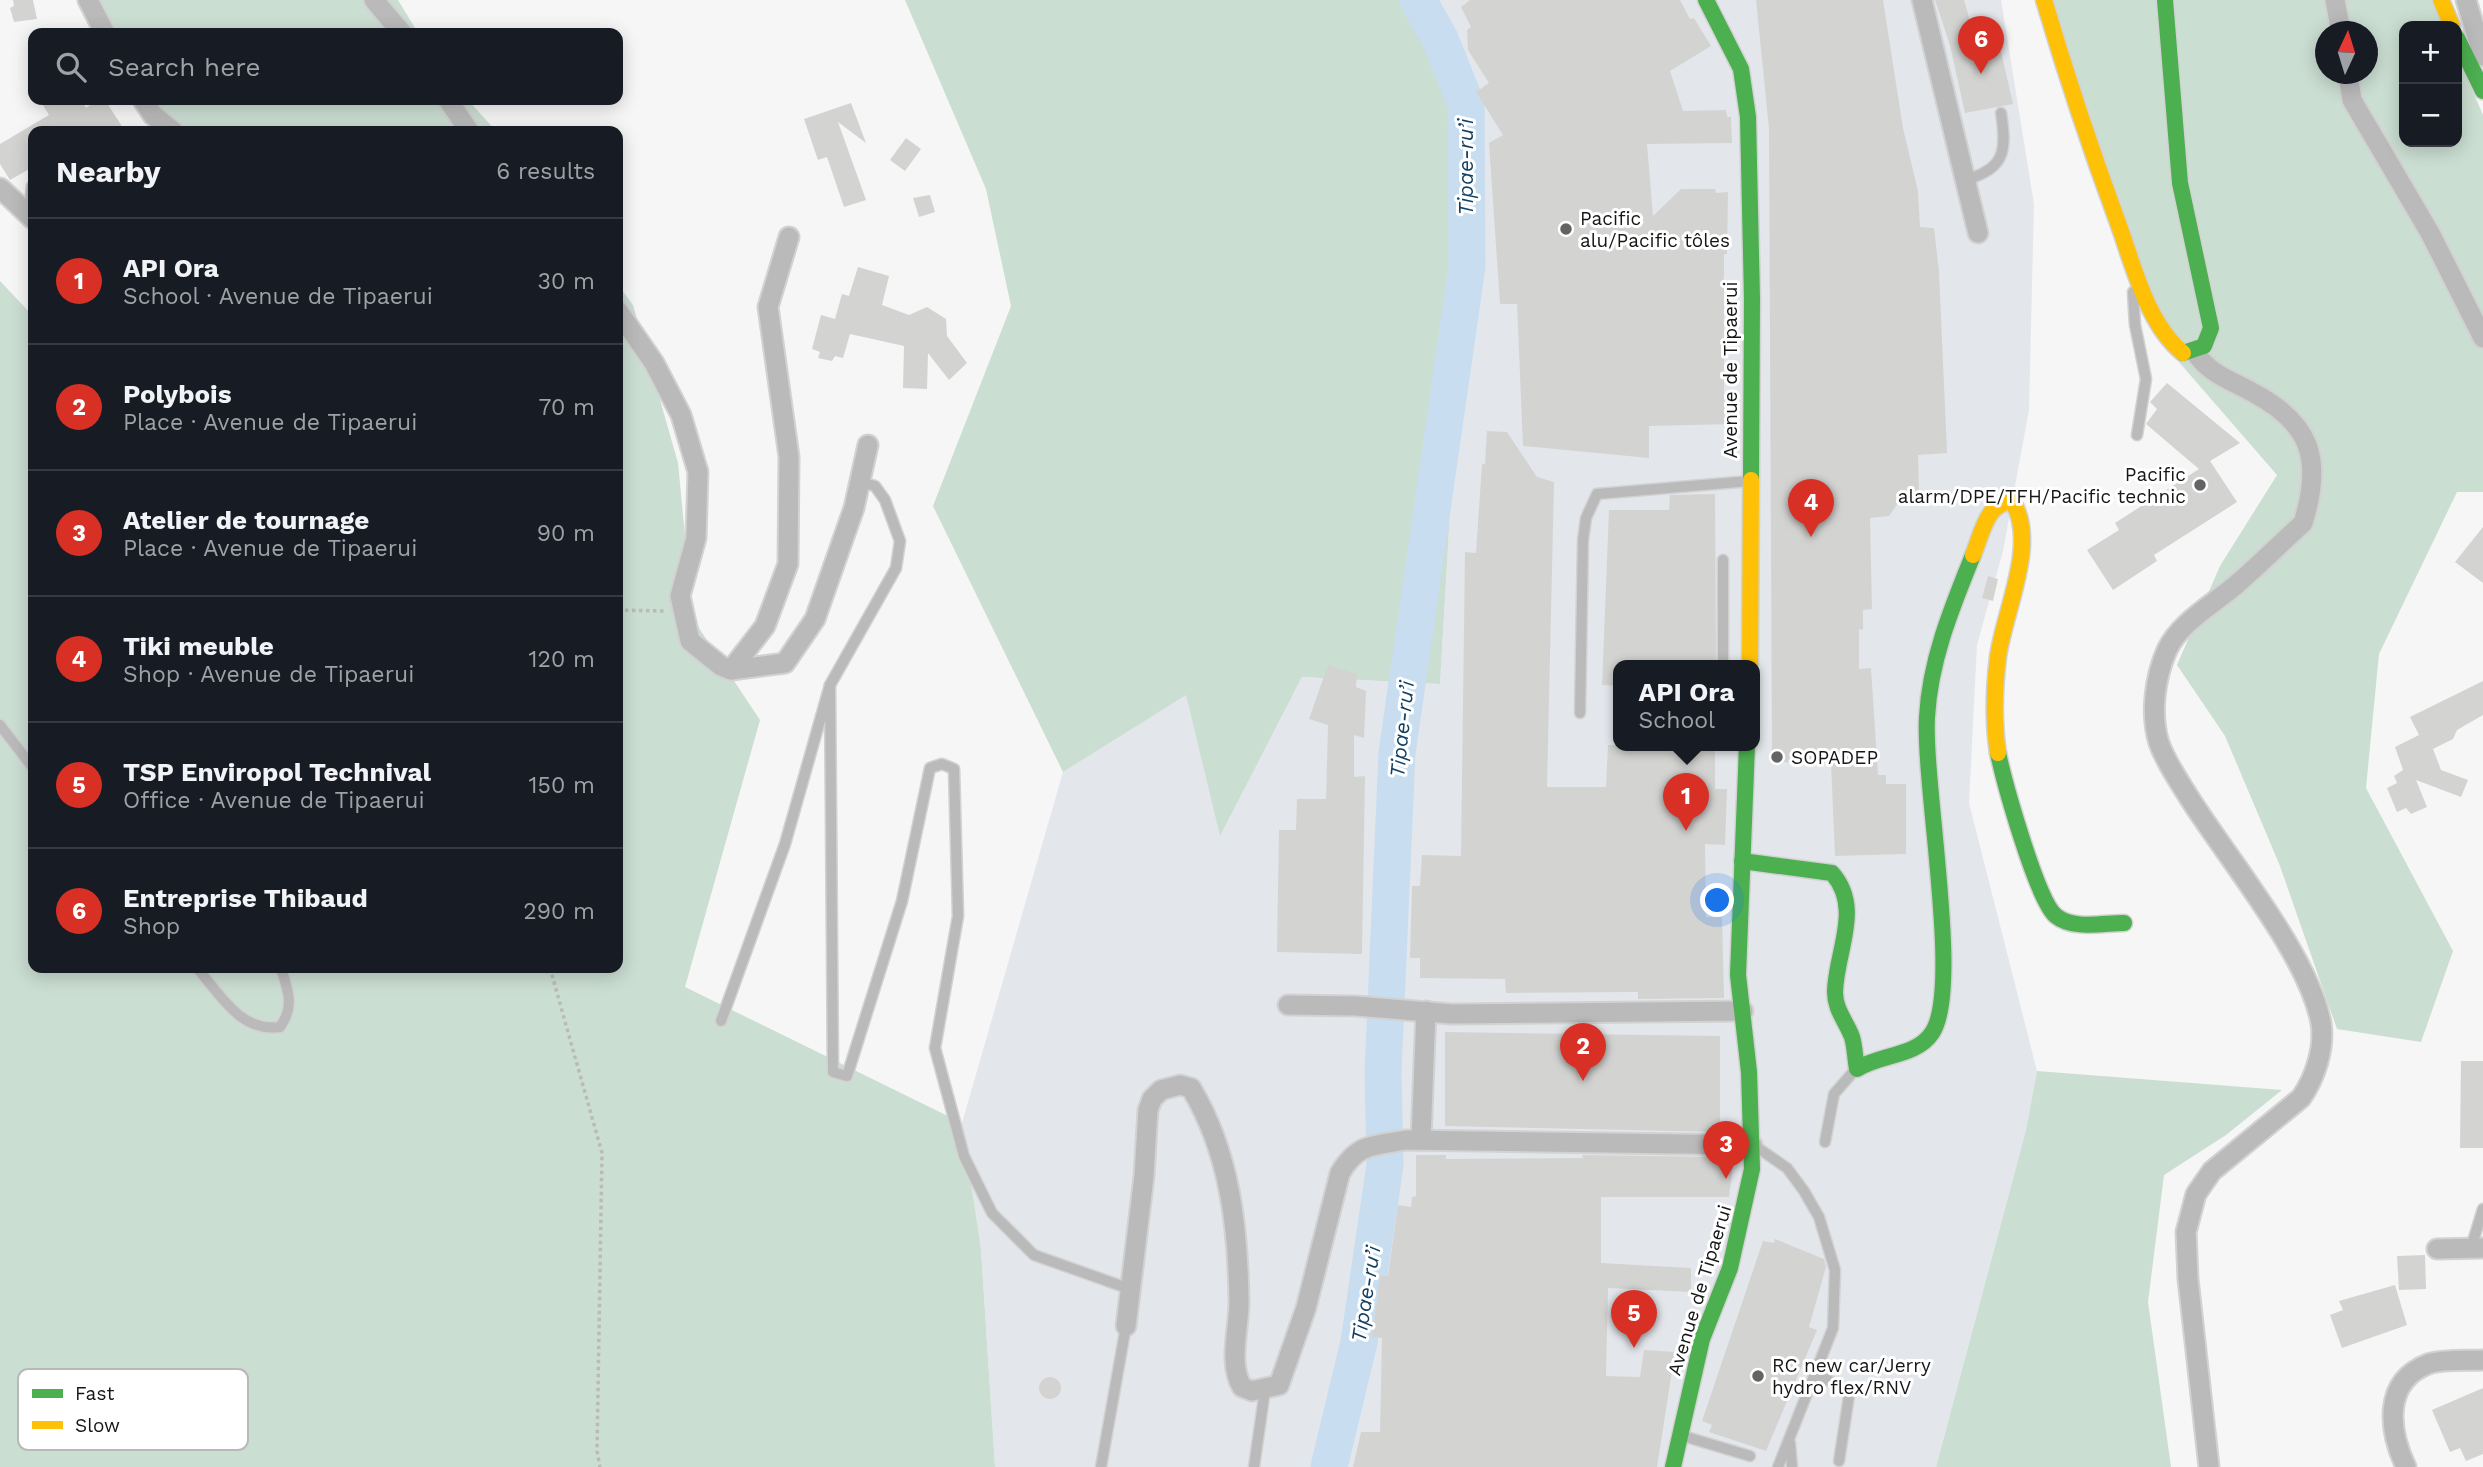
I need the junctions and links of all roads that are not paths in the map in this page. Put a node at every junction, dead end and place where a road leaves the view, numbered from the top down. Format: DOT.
graph roads {
  1 [pos="88,0"];
  2 [pos="374,0"];
  3 [pos="1706,0"];
  4 [pos="1922,0"];
  5 [pos="2044,0"];
  6 [pos="2165,0"];
  7 [pos="2335,0"];
  8 [pos="2441,0"];
  9 [pos="2466,0"];
  10 [pos="2339,21"];
  11 [pos="2450,21"];
  12 [pos="102,28"];
  13 [pos="398,28"];
  14 [pos="2462,48"];
  15 [pos="2483,56"];
  16 [pos="2350,84"];
  17 [pos="2483,89"];
  18 [pos="146,105"];
  19 [pos="451,105"];
  20 [pos="2001,113"];
  21 [pos="167,126"];
  22 [pos="466,126"];
  23 [pos="1965,180"];
  24 [pos="0,187"];
  25 [pos="28,214"];
  26 [pos="1978,233"];
  27 [pos="789,237"];
  28 [pos="2134,267"];
  29 [pos="623,318"];
  30 [pos="2483,338"];
  31 [pos="2195,352"];
  32 [pos="2137,435"];
  33 [pos="868,445"];
  34 [pos="1751,481"];
  35 [pos="860,482"];
  36 [pos="1723,560"];
  37 [pos="1723,660"];
  38 [pos="1750,660"];
  39 [pos="731,670"];
  40 [pos="830,685"];
  41 [pos="1580,713"];
  42 [pos="0,725"];
  43 [pos="1747,751"];
  44 [pos="28,761"];
  45 [pos="1742,861"];
  46 [pos="2124,923"];
  47 [pos="201,973"];
  48 [pos="283,973"];
  49 [pos="1288,1005"];
  50 [pos="1426,1011"];
  51 [pos="1743,1012"];
  52 [pos="721,1021"];
  53 [pos="1857,1069"];
  54 [pos="1413,1140"];
  55 [pos="1825,1142"];
  56 [pos="1752,1145"];
  57 [pos="2483,1209"];
  58 [pos="2477,1248"];
  59 [pos="2437,1249"];
  60 [pos="1130,1289"];
  61 [pos="1126,1326"];
  62 [pos="2483,1360"];
  63 [pos="1815,1373"];
  64 [pos="1265,1390"];
  65 [pos="1679,1435"];
  66 [pos="1790,1439"];
  67 [pos="1750,1456"];
  68 [pos="1839,1461"];
  69 [pos="1101,1467"];
  70 [pos="1254,1467"];
  71 [pos="1673,1467"];
  72 [pos="1778,1467"];
  73 [pos="1792,1467"];
  74 [pos="2209,1467"];
  75 [pos="2406,1467"];
  1 -- 12 [label="street"];
  2 -- 13 [label="street"];
  3 -- 34 [label="street, Avenue de Tipaerui"];
  4 -- 23 [label="street"];
  5 -- 28 [label="street"];
  6 -- 31 [label="street"];
  7 -- 10 [label="street"];
  8 -- 11 [label="street"];
  9 -- 15 [label="street"];
  14 -- 17 [label="street"];
  16 -- 30 [label="street"];
  18 -- 21 [label="street"];
  19 -- 22 [label="street"];
  20 -- 23 [label="lane"];
  23 -- 26 [label="street"];
  24 -- 25 [label="street"];
  27 -- 39 [label="street"];
  28 -- 31 [label="street"];
  28 -- 32 [label="lane"];
  29 -- 39 [label="street"];
  31 -- 74 [label="street"];
  33 -- 35 [label="street"];
  34 -- 38 [label="street, Avenue de Tipaerui"];
  34 -- 41 [label="lane"];
  35 -- 39 [label="street"];
  35 -- 40 [label="lane"];
  36 -- 37 [label="lane"];
  40 -- 52 [label="lane"];
  40 -- 60 [label="lane"];
  42 -- 44 [label="lane"];
  43 -- 45 [label="street, Avenue de Tipaerui"];
  45 -- 51 [label="street, Avenue de Tipaerui"];
  45 -- 53 [label="street"];
  46 -- 53 [label="street"];
  47 -- 48 [label="lane"];
  49 -- 50 [label="street"];
  50 -- 51 [label="street"];
  50 -- 54 [label="street"];
  51 -- 56 [label="street, Avenue de Tipaerui"];
  53 -- 55 [label="lane"];
  54 -- 56 [label="street"];
  54 -- 64 [label="street"];
  56 -- 63 [label="lane"];
  56 -- 65 [label="street, Avenue de Tipaerui"];
  57 -- 58 [label="lane"];
  58 -- 59 [label="street"];
  60 -- 61 [label="street"];
  60 -- 64 [label="street"];
  61 -- 69 [label="lane"];
  62 -- 75 [label="street"];
  63 -- 66 [label="lane"];
  63 -- 68 [label="lane"];
  64 -- 70 [label="lane"];
  65 -- 67 [label="lane"];
  65 -- 71 [label="street, Avenue de Tipaerui"];
  66 -- 72 [label="lane"];
  66 -- 73 [label="lane"];
}
